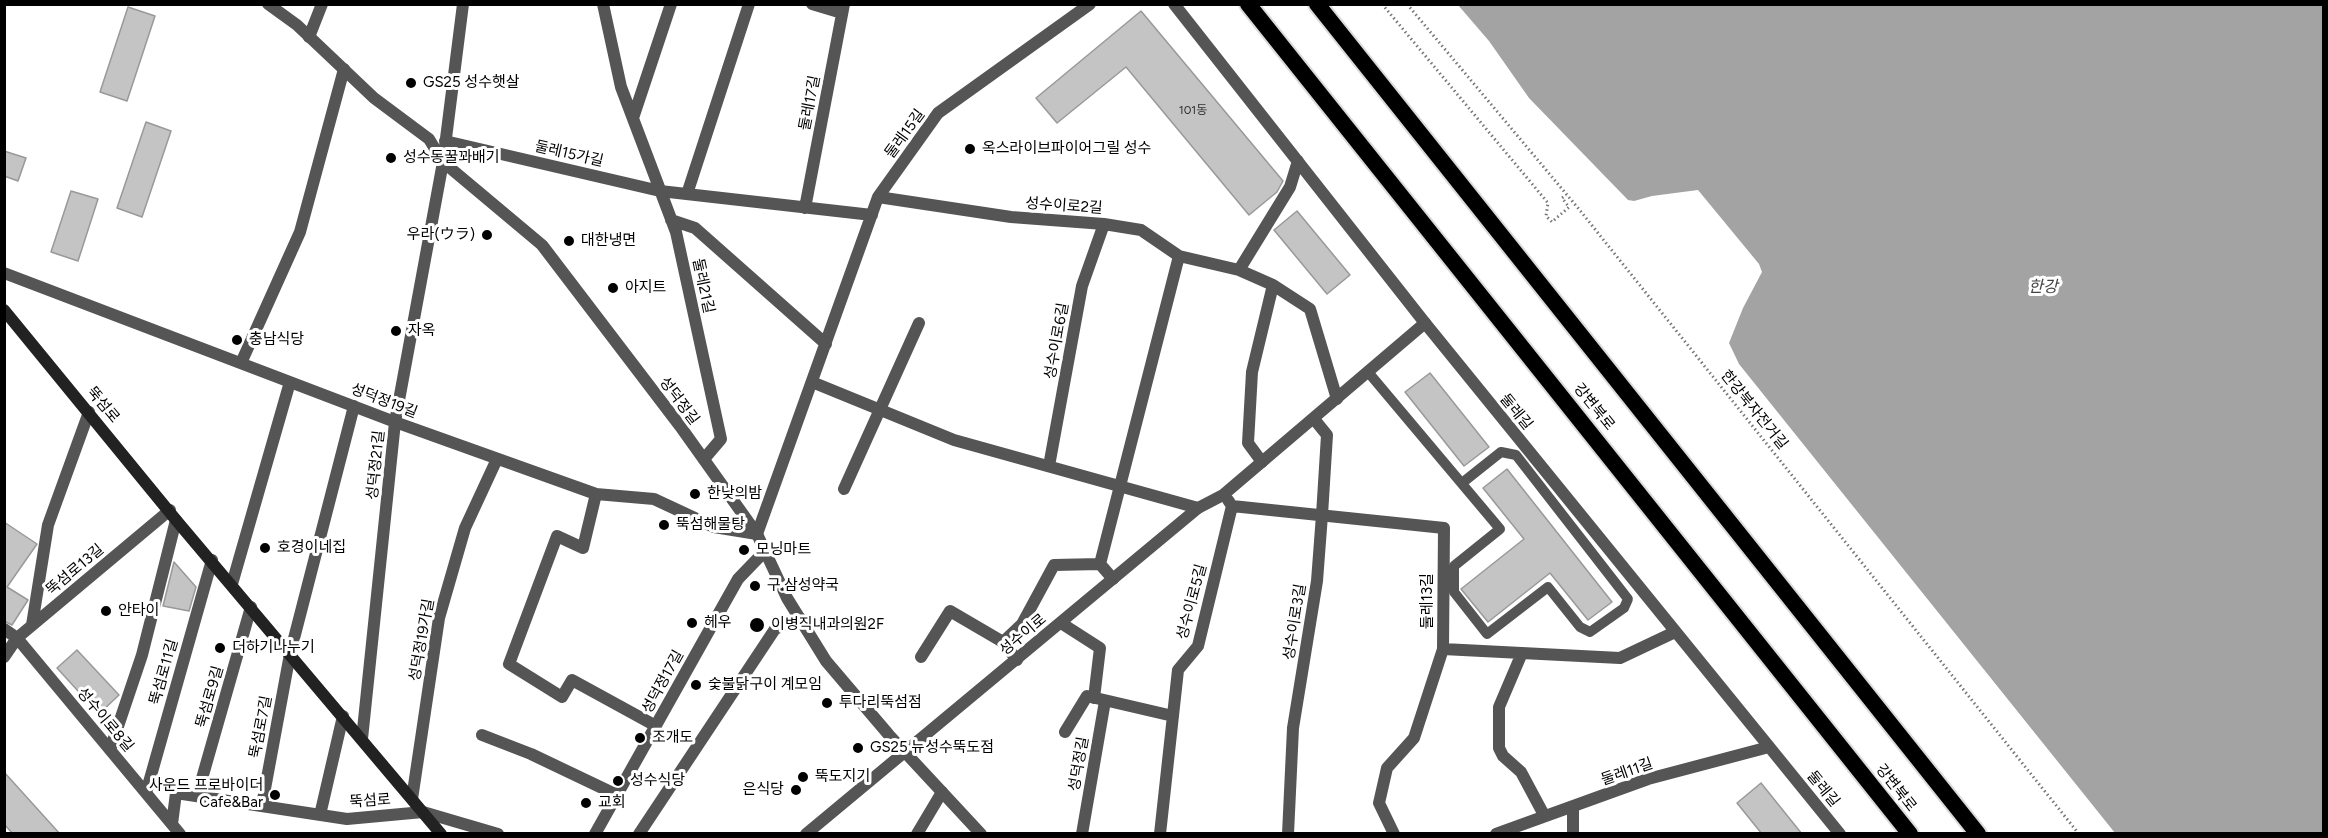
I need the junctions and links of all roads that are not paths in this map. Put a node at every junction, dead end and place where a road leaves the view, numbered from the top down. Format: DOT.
graph roads {
  1 [pos="268,4"];
  2 [pos="322,4"];
  3 [pos="463,4"];
  4 [pos="603,4"];
  5 [pos="672,4"];
  6 [pos="749,4"];
  7 [pos="812,4"];
  8 [pos="1090,4"];
  9 [pos="1174,4"];
  10 [pos="1248,4"];
  11 [pos="1317,4"];
  12 [pos="843,9"];
  13 [pos="309,37"];
  14 [pos="344,69"];
  15 [pos="633,118"];
  16 [pos="446,141"];
  17 [pos="1298,161"];
  18 [pos="443,162"];
  19 [pos="660,191"];
  20 [pos="687,194"];
  21 [pos="878,197"];
  22 [pos="805,208"];
  23 [pos="872,215"];
  24 [pos="671,220"];
  25 [pos="1104,224"];
  26 [pos="1179,256"];
  27 [pos="1239,270"];
  28 [pos="4,273"];
  29 [pos="1273,285"];
  30 [pos="4,310"];
  31 [pos="1425,322"];
  32 [pos="919,323"];
  33 [pos="826,344"];
  34 [pos="241,363"];
  35 [pos="1368,372"];
  36 [pos="290,382"];
  37 [pos="812,382"];
  38 [pos="1338,399"];
  39 [pos="354,406"];
  40 [pos="879,409"];
  41 [pos="89,412"];
  42 [pos="1314,419"];
  43 [pos="395,422"];
  44 [pos="497,459"];
  45 [pos="704,459"];
  46 [pos="1262,462"];
  47 [pos="1049,466"];
  48 [pos="1462,483"];
  49 [pos="1120,484"];
  50 [pos="844,489"];
  51 [pos="596,494"];
  52 [pos="1223,495"];
  53 [pos="1232,506"];
  54 [pos="1198,508"];
  55 [pos="173,515"];
  56 [pos="1322,515"];
  57 [pos="758,534"];
  58 [pos="765,551"];
  59 [pos="212,560"];
  60 [pos="1100,564"];
  61 [pos="1113,579"];
  62 [pos="232,584"];
  63 [pos="252,607"];
  64 [pos="800,618"];
  65 [pos="1061,623"];
  66 [pos="32,626"];
  67 [pos="4,629"];
  68 [pos="1675,632"];
  69 [pos="17,638"];
  70 [pos="1003,642"];
  71 [pos="1443,649"];
  72 [pos="1522,653"];
  73 [pos="290,654"];
  74 [pos="4,657"];
  75 [pos="921,657"];
  76 [pos="1017,660"];
  77 [pos="1099,699"];
  78 [pos="343,716"];
  79 [pos="1173,716"];
  80 [pos="656,726"];
  81 [pos="1065,732"];
  82 [pos="482,735"];
  83 [pos="362,739"];
  84 [pos="1769,747"];
  85 [pos="110,750"];
  86 [pos="906,753"];
  87 [pos="942,792"];
  88 [pos="146,793"];
  89 [pos="617,795"];
  90 [pos="197,796"];
  91 [pos="412,799"];
  92 [pos="262,805"];
  93 [pos="1573,806"];
  94 [pos="423,812"];
  95 [pos="320,815"];
  96 [pos="1544,815"];
  97 [pos="176,829"];
  98 [pos="441,834"];
  99 [pos="498,834"];
  100 [pos="596,834"];
  101 [pos="639,834"];
  102 [pos="806,834"];
  103 [pos="917,834"];
  104 [pos="981,834"];
  105 [pos="1082,834"];
  106 [pos="1160,834"];
  107 [pos="1288,834"];
  108 [pos="1394,834"];
  109 [pos="1496,834"];
  110 [pos="1573,834"];
  111 [pos="1840,834"];
  112 [pos="1910,834"];
  113 [pos="1978,834"];
  1 -- 13 [label="street, 성덕정길"];
  2 -- 13 [label="street"];
  3 -- 16 [label="street, 성덕정21길"];
  4 -- 15 [label="street, 둘레21길"];
  5 -- 15 [label="street"];
  6 -- 20 [label="street"];
  7 -- 12 [label="street"];
  8 -- 21 [label="street, 둘레15길"];
  9 -- 17 [label="street, 둘레길"];
  10 -- 112 [label="highway, 강변북로"];
  11 -- 113 [label="highway"];
  12 -- 22 [label="street, 둘레17길"];
  13 -- 14 [label="street, 성덕정길"];
  14 -- 18 [label="street, 성덕정길"];
  14 -- 34 [label="street"];
  15 -- 19 [label="street, 둘레21길"];
  16 -- 18 [label="street, 성덕정21길"];
  16 -- 19 [label="street, 둘레15가길"];
  17 -- 27 [label="street"];
  17 -- 31 [label="street, 둘레길"];
  18 -- 43 [label="street, 성덕정21길"];
  18 -- 45 [label="street, 성덕정길"];
  19 -- 20 [label="street, 둘레15가길"];
  19 -- 24 [label="street, 둘레21길"];
  20 -- 22 [label="street, 둘레15가길"];
  21 -- 23 [label="street, 둘레15길"];
  21 -- 25 [label="street, 성수이로2길"];
  22 -- 23 [label="street, 둘레15가길"];
  23 -- 33 [label="street, 둘레15길"];
  24 -- 33 [label="street"];
  24 -- 45 [label="street, 둘레21길"];
  25 -- 26 [label="street, 성수이로2길"];
  25 -- 47 [label="street, 성수이로6길"];
  26 -- 27 [label="street, 성수이로2길"];
  26 -- 49 [label="street"];
  27 -- 29 [label="street, 성수이로2길"];
  28 -- 34 [label="street, 성덕정19길"];
  29 -- 38 [label="street, 성수이로2길"];
  29 -- 46 [label="street"];
  30 -- 41 [label="main road, 뚝섬로"];
  31 -- 35 [label="street, 성수이로"];
  31 -- 68 [label="street, 둘레길"];
  32 -- 40 [label="street"];
  33 -- 37 [label="street, 둘레15길"];
  34 -- 36 [label="street, 성덕정19길"];
  35 -- 38 [label="street, 성수이로"];
  35 -- 48 [label="lane"];
  36 -- 39 [label="street, 성덕정19길"];
  36 -- 62 [label="street"];
  37 -- 40 [label="street"];
  37 -- 57 [label="street, 둘레15길"];
  38 -- 42 [label="street, 성수이로"];
  39 -- 43 [label="street, 성덕정19길"];
  39 -- 73 [label="street"];
  40 -- 47 [label="street"];
  40 -- 50 [label="street"];
  41 -- 55 [label="main road, 뚝섬로"];
  41 -- 66 [label="street"];
  42 -- 46 [label="street, 성수이로"];
  42 -- 56 [label="street, 성수이로3길"];
  43 -- 44 [label="street, 성덕정19길"];
  43 -- 83 [label="street, 성덕정21길"];
  44 -- 51 [label="street, 성덕정19길"];
  44 -- 91 [label="street, 성덕정19가길"];
  45 -- 57 [label="street, 성덕정길"];
  46 -- 52 [label="street, 성수이로"];
  47 -- 49 [label="street"];
  48 -- 48 [label="lane"];
  49 -- 54 [label="street"];
  49 -- 60 [label="street"];
  51 -- 57 [label="street, 성덕정19길"];
  51 -- 80 [label="street"];
  52 -- 53 [label="street"];
  52 -- 54 [label="street, 성수이로"];
  53 -- 56 [label="street, 둘레13길"];
  53 -- 79 [label="street, 성수이로5길"];
  54 -- 61 [label="street, 성수이로"];
  55 -- 59 [label="main road, 뚝섬로"];
  55 -- 66 [label="street, 뚝섬로13길"];
  55 -- 85 [label="street"];
  56 -- 71 [label="street, 둘레13길"];
  56 -- 107 [label="street, 성수이로3길"];
  57 -- 58 [label="street, 성덕정길"];
  58 -- 64 [label="street, 성덕정길"];
  58 -- 80 [label="street, 성덕정17길"];
  59 -- 62 [label="main road, 뚝섬로"];
  59 -- 88 [label="street, 뚝섬로11길"];
  60 -- 61 [label="street"];
  60 -- 70 [label="street"];
  61 -- 65 [label="street, 성수이로"];
  62 -- 63 [label="main road, 뚝섬로"];
  63 -- 73 [label="main road, 뚝섬로"];
  63 -- 90 [label="street, 뚝섬로9길"];
  64 -- 86 [label="street, 성덕정길"];
  64 -- 101 [label="street"];
  65 -- 76 [label="street, 성수이로"];
  65 -- 77 [label="street"];
  66 -- 69 [label="street, 뚝섬로13길"];
  67 -- 69 [label="street, 성수이로8길"];
  68 -- 72 [label="street, 둘레13길"];
  68 -- 84 [label="street, 둘레길"];
  69 -- 74 [label="street, 뚝섬로13길"];
  69 -- 85 [label="street, 성수이로8길"];
  70 -- 75 [label="street"];
  70 -- 76 [label="street"];
  71 -- 72 [label="street, 둘레13길"];
  71 -- 108 [label="street"];
  72 -- 96 [label="street"];
  73 -- 78 [label="main road, 뚝섬로"];
  73 -- 92 [label="street, 뚝섬로7길"];
  76 -- 86 [label="street, 성수이로"];
  77 -- 79 [label="street"];
  77 -- 81 [label="street"];
  77 -- 105 [label="street, 성덕정길"];
  78 -- 83 [label="main road, 뚝섬로"];
  78 -- 95 [label="street"];
  79 -- 106 [label="street, 성수이로5길"];
  80 -- 89 [label="street, 성덕정17길"];
  82 -- 89 [label="street"];
  83 -- 91 [label="main road, 뚝섬로"];
  84 -- 93 [label="street, 둘레11길"];
  84 -- 111 [label="street, 둘레길"];
  85 -- 88 [label="street, 성수이로8길"];
  86 -- 87 [label="street, 성덕정길"];
  86 -- 102 [label="street, 성수이로"];
  87 -- 103 [label="street"];
  87 -- 104 [label="street, 성덕정길"];
  88 -- 97 [label="street, 성수이로8길"];
  89 -- 100 [label="street, 성덕정17길"];
  90 -- 92 [label="street, 뚝섬로"];
  90 -- 97 [label="street, 뚝섬로"];
  91 -- 94 [label="main road, 뚝섬로"];
  92 -- 95 [label="street, 뚝섬로"];
  93 -- 96 [label="street, 둘레11길"];
  93 -- 110 [label="street"];
  94 -- 95 [label="street, 뚝섬로"];
  94 -- 98 [label="main road, 뚝섬로"];
  94 -- 99 [label="street"];
  96 -- 109 [label="street, 둘레11길"];
}
